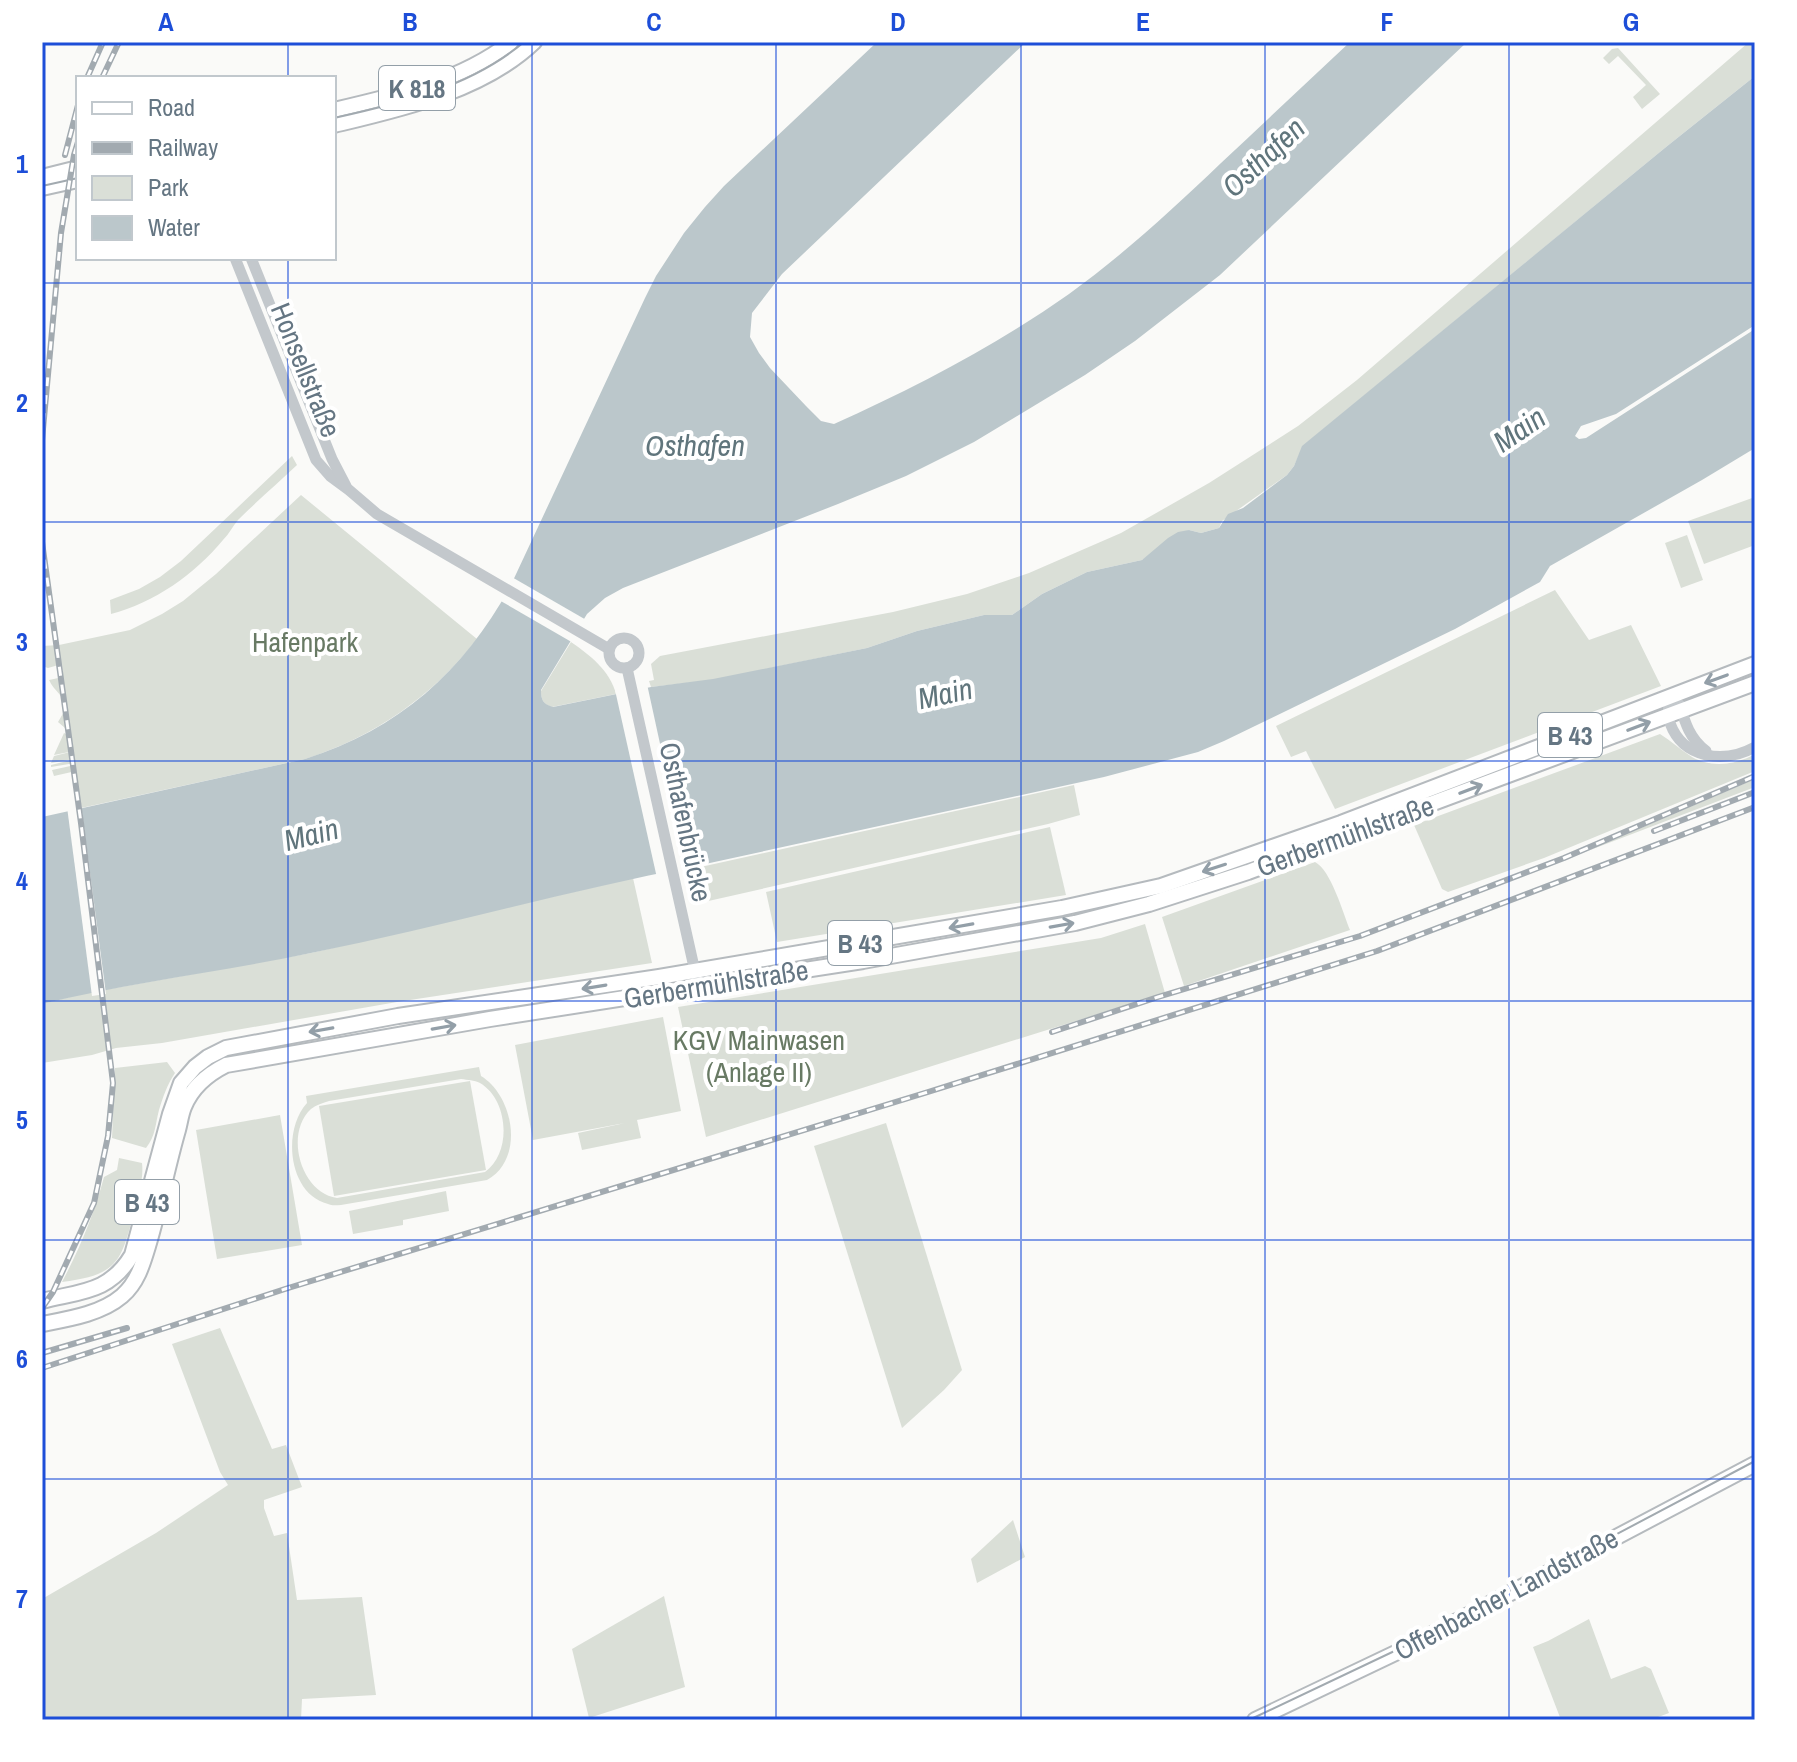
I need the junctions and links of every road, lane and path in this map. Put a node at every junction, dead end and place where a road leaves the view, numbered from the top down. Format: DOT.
graph roads {
  1 [pos="511,42"];
  2 [pos="534,42"];
  3 [pos="489,57"];
  4 [pos="511,61"];
  5 [pos="489,75"];
  6 [pos="336,109"];
  7 [pos="336,124"];
  8 [pos="76,168"];
  9 [pos="42,177"];
  10 [pos="76,180"];
  11 [pos="42,188"];
  12 [pos="236,260"];
  13 [pos="252,260"];
  14 [pos="349,490"];
  15 [pos="609,649"];
  16 [pos="1755,664"];
  17 [pos="627,668"];
  18 [pos="1755,683"];
  19 [pos="1676,694"];
  20 [pos="1674,712"];
  21 [pos="1755,747"];
  22 [pos="1317,840"];
  23 [pos="696,978"];
  24 [pos="98,1288"];
  25 [pos="42,1301"];
  26 [pos="89,1313"];
  27 [pos="42,1324"];
  28 [pos="1755,1464"];
  29 [pos="1255,1720"];
  1 -- 3 [label="main road, K 818"];
  2 -- 4 [label="main road, K 818"];
  3 -- 4 [label="main road"];
  3 -- 5 [label="main road"];
  3 -- 6 [label="main road, K 818"];
  4 -- 5 [label="main road, K 818"];
  5 -- 7 [label="main road, K 818"];
  8 -- 9 [label="main road"];
  10 -- 11 [label="main road"];
  12 -- 14 [label="street, Honsellstraße"];
  13 -- 14 [label="street, Honsellstraße"];
  14 -- 15 [label="street, Honsellstraße"];
  15 -- 17 [label="street"];
  15 -- 17 [label="street"];
  16 -- 19 [label="main road, Gerbermühlstraße / B 43, one-way"];
  17 -- 23 [label="street, Osthafenbrücke"];
  18 -- 20 [label="main road, Gerbermühlstraße / B 43"];
  19 -- 20 [label="street"];
  19 -- 22 [label="main road, Gerbermühlstraße / B 43"];
  20 -- 21 [label="street"];
  22 -- 20 [label="main road, Gerbermühlstraße / B 43, one-way"];
  22 -- 23 [label="main road, Gerbermühlstraße / B 43"];
  23 -- 24 [label="main road, Gerbermühlstraße / B 43, one-way"];
  26 -- 23 [label="main road, Gerbermühlstraße / B 43, one-way"];
  24 -- 25 [label="main road, Gerbermühlstraße / B 43"];
  24 -- 26 [label="main road"];
  26 -- 27 [label="main road, Gerbermühlstraße / B 43"];
  28 -- 29 [label="main road, Offenbacher Landstraße"];
}
